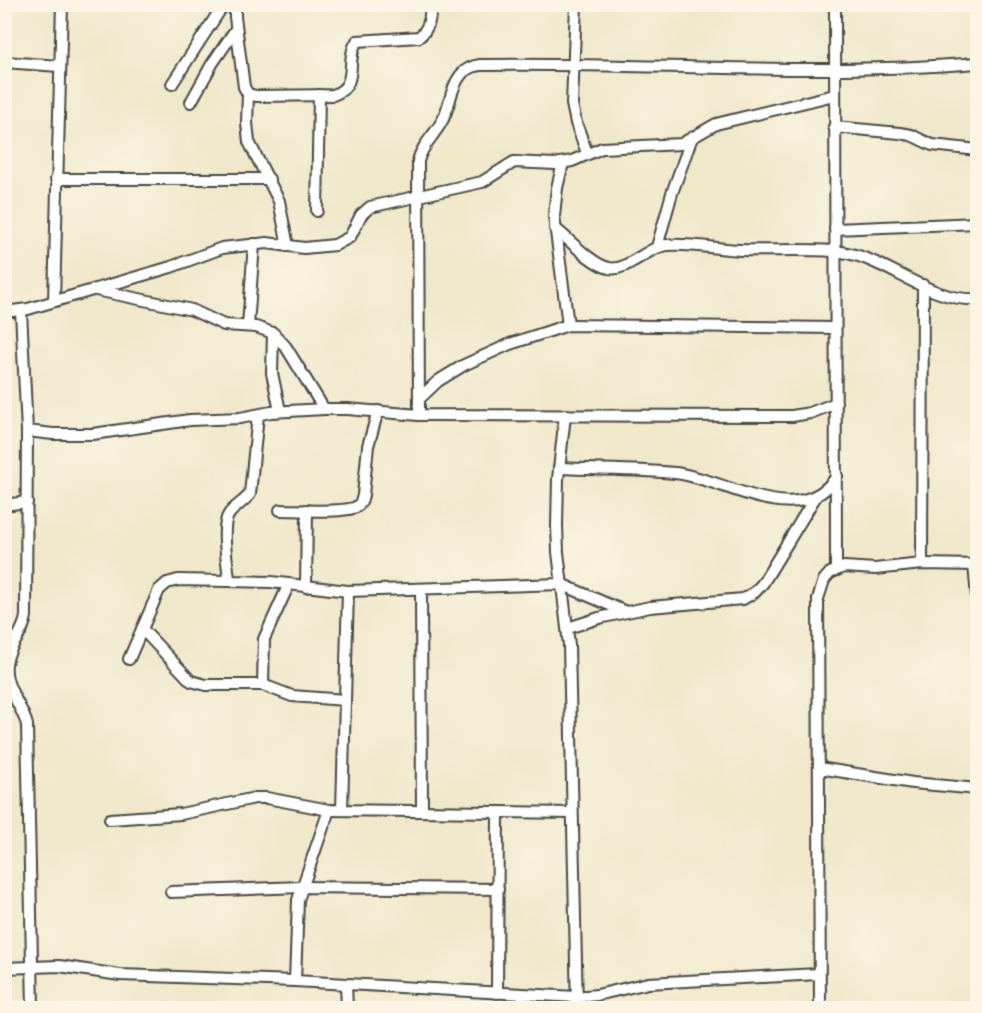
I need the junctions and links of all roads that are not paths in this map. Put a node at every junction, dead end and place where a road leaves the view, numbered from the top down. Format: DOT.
graph roads {
  1 [pos="62,4"];
  2 [pos="224,4"];
  3 [pos="235,4"];
  4 [pos="431,4"];
  5 [pos="576,4"];
  6 [pos="835,4"];
  7 [pos="974,4"];
  8 [pos="978,24"];
  9 [pos="236,28"];
  10 [pos="4,62"];
  11 [pos="573,63"];
  12 [pos="978,63"];
  13 [pos="59,66"];
  14 [pos="835,70"];
  15 [pos="172,84"];
  16 [pos="248,94"];
  17 [pos="319,95"];
  18 [pos="834,95"];
  19 [pos="191,102"];
  20 [pos="834,128"];
  21 [pos="690,140"];
  22 [pos="978,150"];
  23 [pos="587,153"];
  24 [pos="563,164"];
  25 [pos="56,179"];
  26 [pos="268,179"];
  27 [pos="417,196"];
  28 [pos="317,211"];
  29 [pos="978,223"];
  30 [pos="555,228"];
  31 [pos="835,229"];
  32 [pos="254,244"];
  33 [pos="288,246"];
  34 [pos="657,247"];
  35 [pos="835,251"];
  36 [pos="923,285"];
  37 [pos="93,290"];
  38 [pos="978,300"];
  39 [pos="54,301"];
  40 [pos="21,311"];
  41 [pos="4,312"];
  42 [pos="568,325"];
  43 [pos="248,326"];
  44 [pos="836,328"];
  45 [pos="273,333"];
  46 [pos="418,399"];
  47 [pos="836,403"];
  48 [pos="324,409"];
  49 [pos="280,411"];
  50 [pos="378,411"];
  51 [pos="258,415"];
  52 [pos="419,415"];
  53 [pos="565,415"];
  54 [pos="27,430"];
  55 [pos="559,468"];
  56 [pos="837,475"];
  57 [pos="816,496"];
  58 [pos="27,502"];
  59 [pos="4,505"];
  60 [pos="280,510"];
  61 [pos="307,510"];
  62 [pos="922,564"];
  63 [pos="976,565"];
  64 [pos="836,569"];
  65 [pos="229,580"];
  66 [pos="289,584"];
  67 [pos="561,584"];
  68 [pos="306,587"];
  69 [pos="421,589"];
  70 [pos="348,591"];
  71 [pos="978,608"];
  72 [pos="626,612"];
  73 [pos="568,628"];
  74 [pos="142,629"];
  75 [pos="129,659"];
  76 [pos="263,685"];
  77 [pos="345,700"];
  78 [pos="819,768"];
  79 [pos="978,789"];
  80 [pos="328,810"];
  81 [pos="342,810"];
  82 [pos="422,811"];
  83 [pos="498,812"];
  84 [pos="572,813"];
  85 [pos="110,819"];
  86 [pos="301,887"];
  87 [pos="498,889"];
  88 [pos="171,892"];
  89 [pos="33,967"];
  90 [pos="4,968"];
  91 [pos="819,974"];
  92 [pos="295,981"];
  93 [pos="346,984"];
  94 [pos="497,993"];
  95 [pos="576,1003"];
  96 [pos="33,1008"];
  97 [pos="347,1008"];
  98 [pos="820,1008"];
  1 -- 13 [label="street"];
  2 -- 15 [label="street"];
  3 -- 9 [label="street"];
  4 -- 17 [label="street"];
  5 -- 11 [label="street"];
  6 -- 14 [label="street"];
  7 -- 8 [label="street"];
  9 -- 16 [label="street"];
  9 -- 19 [label="street"];
  10 -- 13 [label="street"];
  11 -- 14 [label="street"];
  11 -- 23 [label="street"];
  11 -- 27 [label="street"];
  12 -- 14 [label="street"];
  13 -- 25 [label="street"];
  14 -- 18 [label="street"];
  16 -- 17 [label="street"];
  16 -- 26 [label="street"];
  17 -- 28 [label="street"];
  18 -- 20 [label="street"];
  18 -- 21 [label="street"];
  20 -- 22 [label="street"];
  20 -- 31 [label="street"];
  21 -- 23 [label="street"];
  21 -- 34 [label="street"];
  23 -- 24 [label="street"];
  24 -- 27 [label="street"];
  24 -- 30 [label="street"];
  25 -- 26 [label="street"];
  25 -- 39 [label="street"];
  26 -- 33 [label="street"];
  27 -- 33 [label="street"];
  27 -- 46 [label="street"];
  29 -- 31 [label="street"];
  30 -- 34 [label="street"];
  30 -- 42 [label="street"];
  31 -- 35 [label="street"];
  32 -- 33 [label="street"];
  32 -- 37 [label="street"];
  32 -- 43 [label="street"];
  34 -- 35 [label="street"];
  35 -- 36 [label="street"];
  35 -- 44 [label="street"];
  36 -- 38 [label="street"];
  36 -- 62 [label="street"];
  37 -- 39 [label="street"];
  37 -- 43 [label="street"];
  39 -- 40 [label="street"];
  40 -- 41 [label="street"];
  40 -- 54 [label="street"];
  42 -- 44 [label="street"];
  42 -- 46 [label="street"];
  43 -- 45 [label="street"];
  44 -- 47 [label="street"];
  45 -- 48 [label="street"];
  45 -- 49 [label="street"];
  46 -- 52 [label="street"];
  47 -- 53 [label="street"];
  47 -- 56 [label="street"];
  48 -- 49 [label="street"];
  48 -- 50 [label="street"];
  49 -- 51 [label="street"];
  50 -- 52 [label="street"];
  50 -- 61 [label="street"];
  51 -- 54 [label="street"];
  51 -- 65 [label="street"];
  52 -- 53 [label="street"];
  53 -- 55 [label="street"];
  54 -- 58 [label="street"];
  55 -- 57 [label="street"];
  55 -- 67 [label="street"];
  56 -- 57 [label="street"];
  56 -- 64 [label="street"];
  57 -- 72 [label="street"];
  58 -- 59 [label="street"];
  58 -- 89 [label="street"];
  60 -- 61 [label="street"];
  61 -- 68 [label="street"];
  62 -- 63 [label="street"];
  62 -- 64 [label="street"];
  63 -- 71 [label="street"];
  64 -- 78 [label="street"];
  65 -- 66 [label="street"];
  65 -- 74 [label="street"];
  66 -- 68 [label="street"];
  66 -- 76 [label="street"];
  67 -- 69 [label="street"];
  67 -- 72 [label="street"];
  67 -- 73 [label="street"];
  68 -- 70 [label="street"];
  69 -- 70 [label="street"];
  69 -- 82 [label="street"];
  70 -- 77 [label="street"];
  72 -- 73 [label="street"];
  73 -- 84 [label="street"];
  74 -- 75 [label="street"];
  74 -- 76 [label="street"];
  76 -- 77 [label="street"];
  77 -- 81 [label="street"];
  78 -- 79 [label="street"];
  78 -- 91 [label="street"];
  80 -- 81 [label="street"];
  80 -- 85 [label="street"];
  80 -- 86 [label="street"];
  81 -- 82 [label="street"];
  82 -- 83 [label="street"];
  83 -- 84 [label="street"];
  83 -- 87 [label="street"];
  84 -- 95 [label="street"];
  86 -- 87 [label="street"];
  86 -- 88 [label="street"];
  86 -- 92 [label="street"];
  87 -- 94 [label="street"];
  89 -- 90 [label="street"];
  89 -- 92 [label="street"];
  89 -- 96 [label="street"];
  91 -- 95 [label="street"];
  91 -- 98 [label="street"];
  92 -- 93 [label="street"];
  93 -- 94 [label="street"];
  93 -- 97 [label="street"];
  94 -- 95 [label="street"];
}
